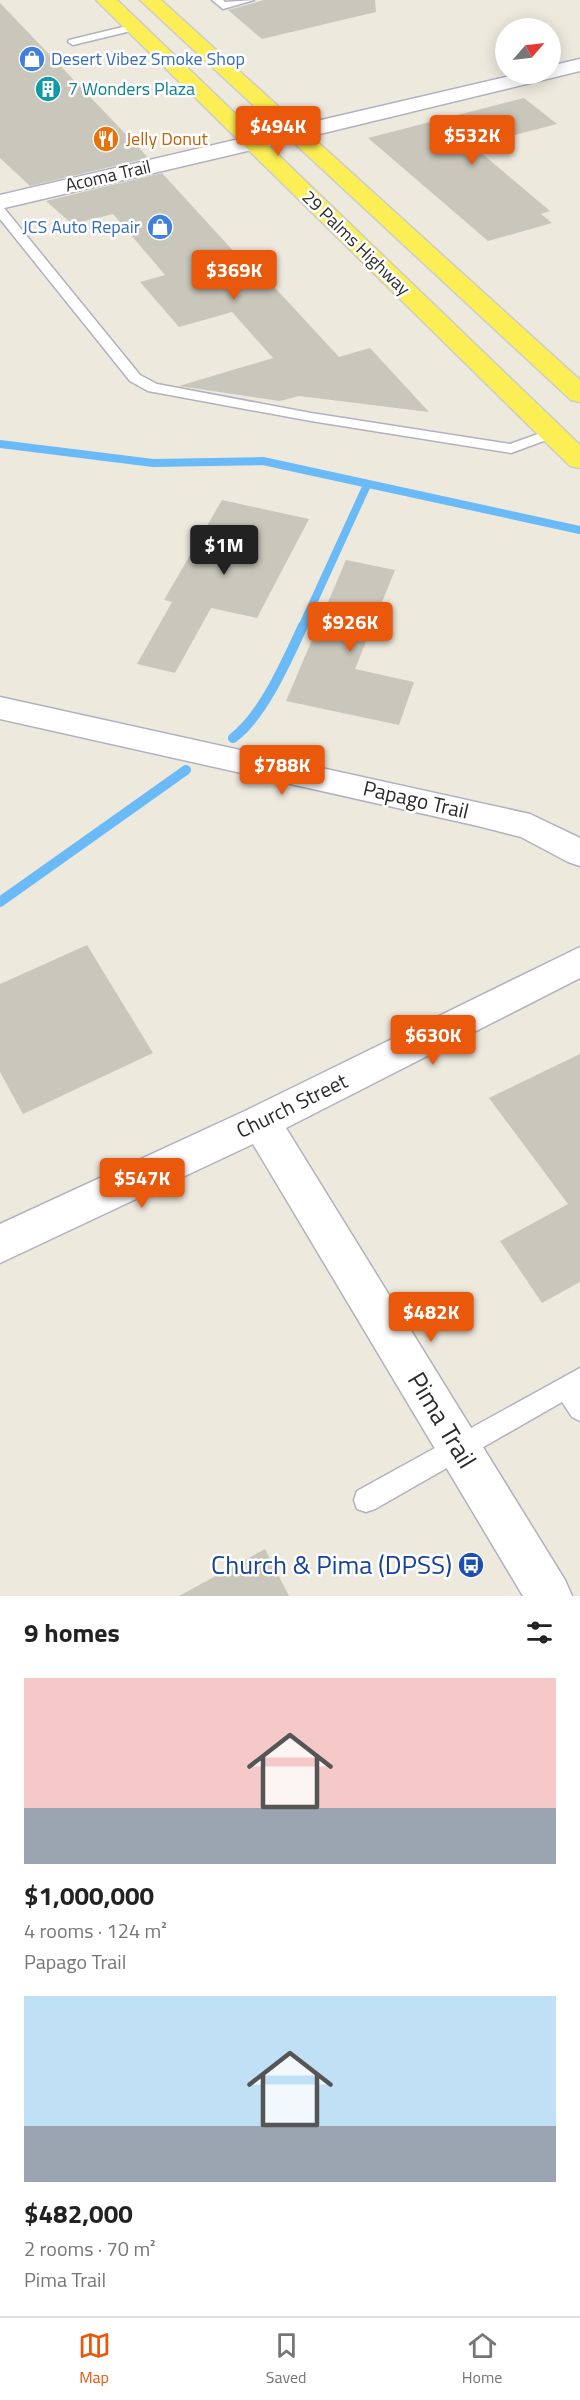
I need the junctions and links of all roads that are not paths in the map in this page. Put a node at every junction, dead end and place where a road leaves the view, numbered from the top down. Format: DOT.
graph roads {
  1 [pos="106,0"];
  2 [pos="150,0"];
  3 [pos="217,0"];
  4 [pos="249,0"];
  5 [pos="135,27"];
  6 [pos="73,42"];
  7 [pos="580,65"];
  8 [pos="561,69"];
  9 [pos="501,84"];
  10 [pos="295,133"];
  11 [pos="252,143"];
  12 [pos="0,202"];
  13 [pos="0,211"];
  14 [pos="576,386"];
  15 [pos="552,433"];
  16 [pos="580,460"];
  17 [pos="0,708"];
  18 [pos="580,853"];
  19 [pos="580,961"];
  20 [pos="261,1122"];
  21 [pos="0,1244"];
  22 [pos="573,1384"];
  23 [pos="580,1409"];
  24 [pos="459,1448"];
  25 [pos="366,1500"];
  26 [pos="549,1596"];
  1 -- 5 [label="main road, 29 Palms Highway"];
  2 -- 10 [label="main road, 29 Palms Highway"];
  3 -- 4 [label="lane"];
  5 -- 6 [label="lane"];
  5 -- 11 [label="main road, 29 Palms Highway"];
  7 -- 8 [label="street"];
  9 -- 10 [label="street, Acoma Trail"];
  10 -- 11 [label="street, Acoma Trail"];
  10 -- 14 [label="main road, 29 Palms Highway"];
  11 -- 12 [label="street, Acoma Trail"];
  11 -- 15 [label="main road, 29 Palms Highway"];
  13 -- 15 [label="lane"];
  15 -- 16 [label="main road, 29 Palms Highway"];
  17 -- 18 [label="street, Papago Trail"];
  19 -- 20 [label="street, Church Street"];
  20 -- 21 [label="street, Church Street"];
  20 -- 24 [label="street, Pima Trail"];
  22 -- 23 [label="lane"];
  22 -- 24 [label="lane"];
  24 -- 25 [label="lane"];
  24 -- 26 [label="street, Pima Trail"];
}
